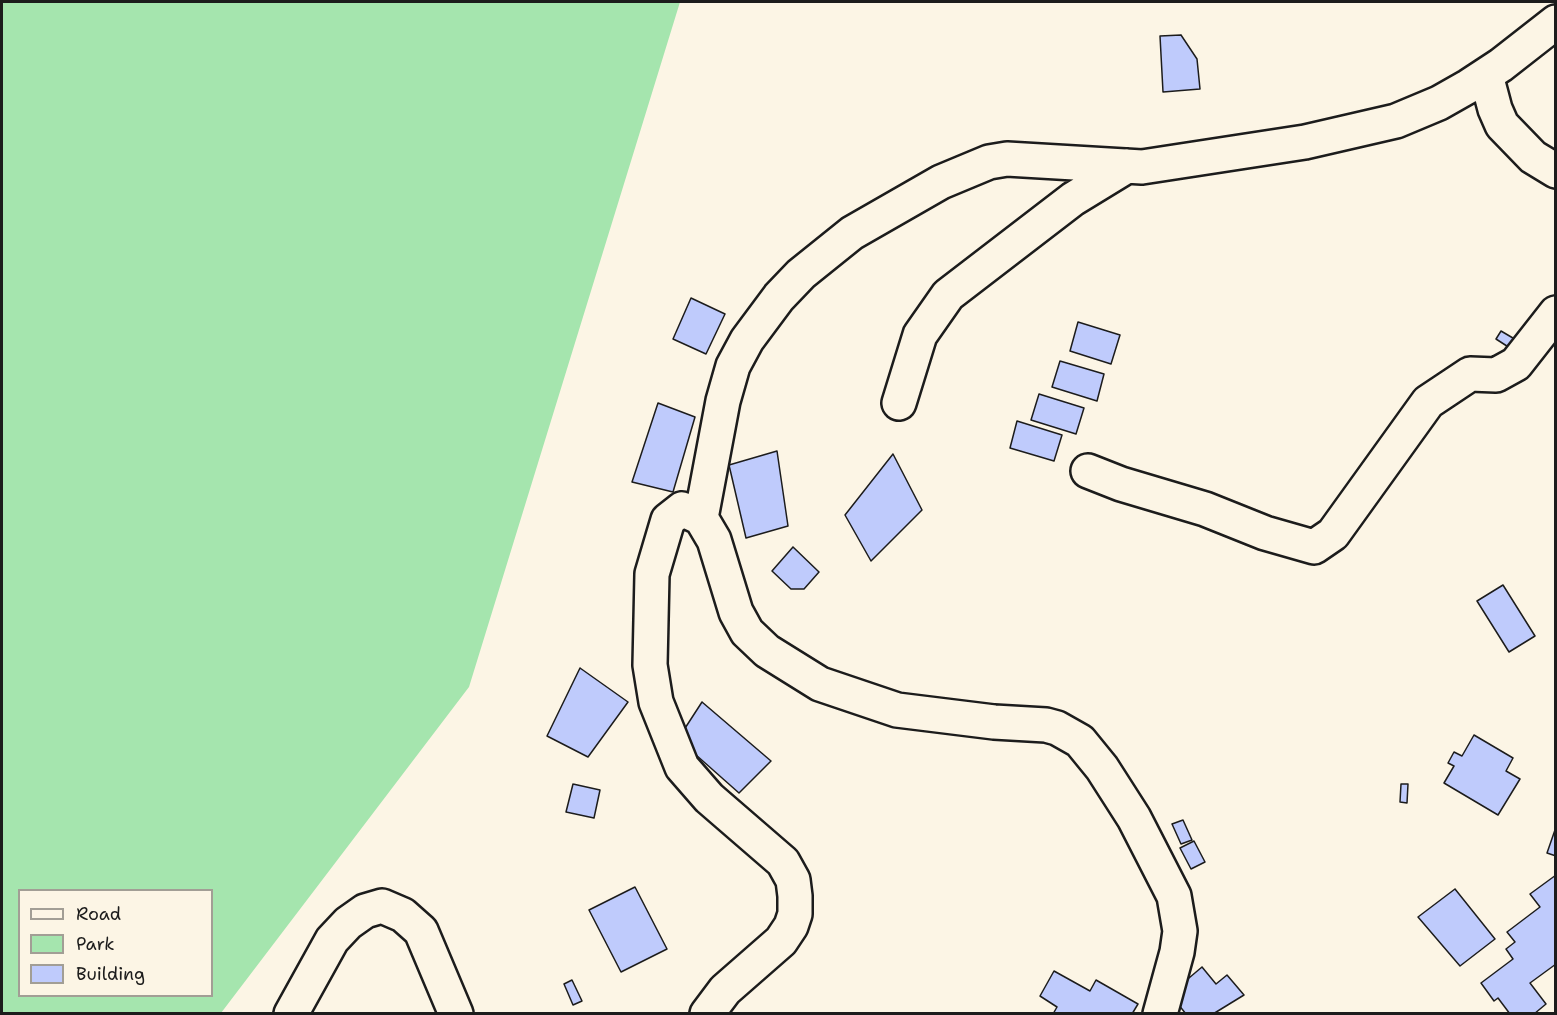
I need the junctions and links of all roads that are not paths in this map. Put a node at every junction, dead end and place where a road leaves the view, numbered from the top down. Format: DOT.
graph roads {
  1 [pos="1556,22"];
  2 [pos="1486,75"];
  3 [pos="1127,166"];
  4 [pos="1556,171"];
  5 [pos="1556,314"];
  6 [pos="899,403"];
  7 [pos="1088,471"];
  8 [pos="701,518"];
  9 [pos="291,1014"];
  10 [pos="456,1014"];
  11 [pos="706,1014"];
  12 [pos="1160,1014"];
  1 -- 2 [label="street"];
  2 -- 3 [label="street"];
  2 -- 4 [label="street"];
  3 -- 6 [label="street"];
  3 -- 8 [label="street"];
  5 -- 7 [label="street"];
  8 -- 11 [label="street"];
  8 -- 12 [label="street"];
  9 -- 10 [label="street"];
}
